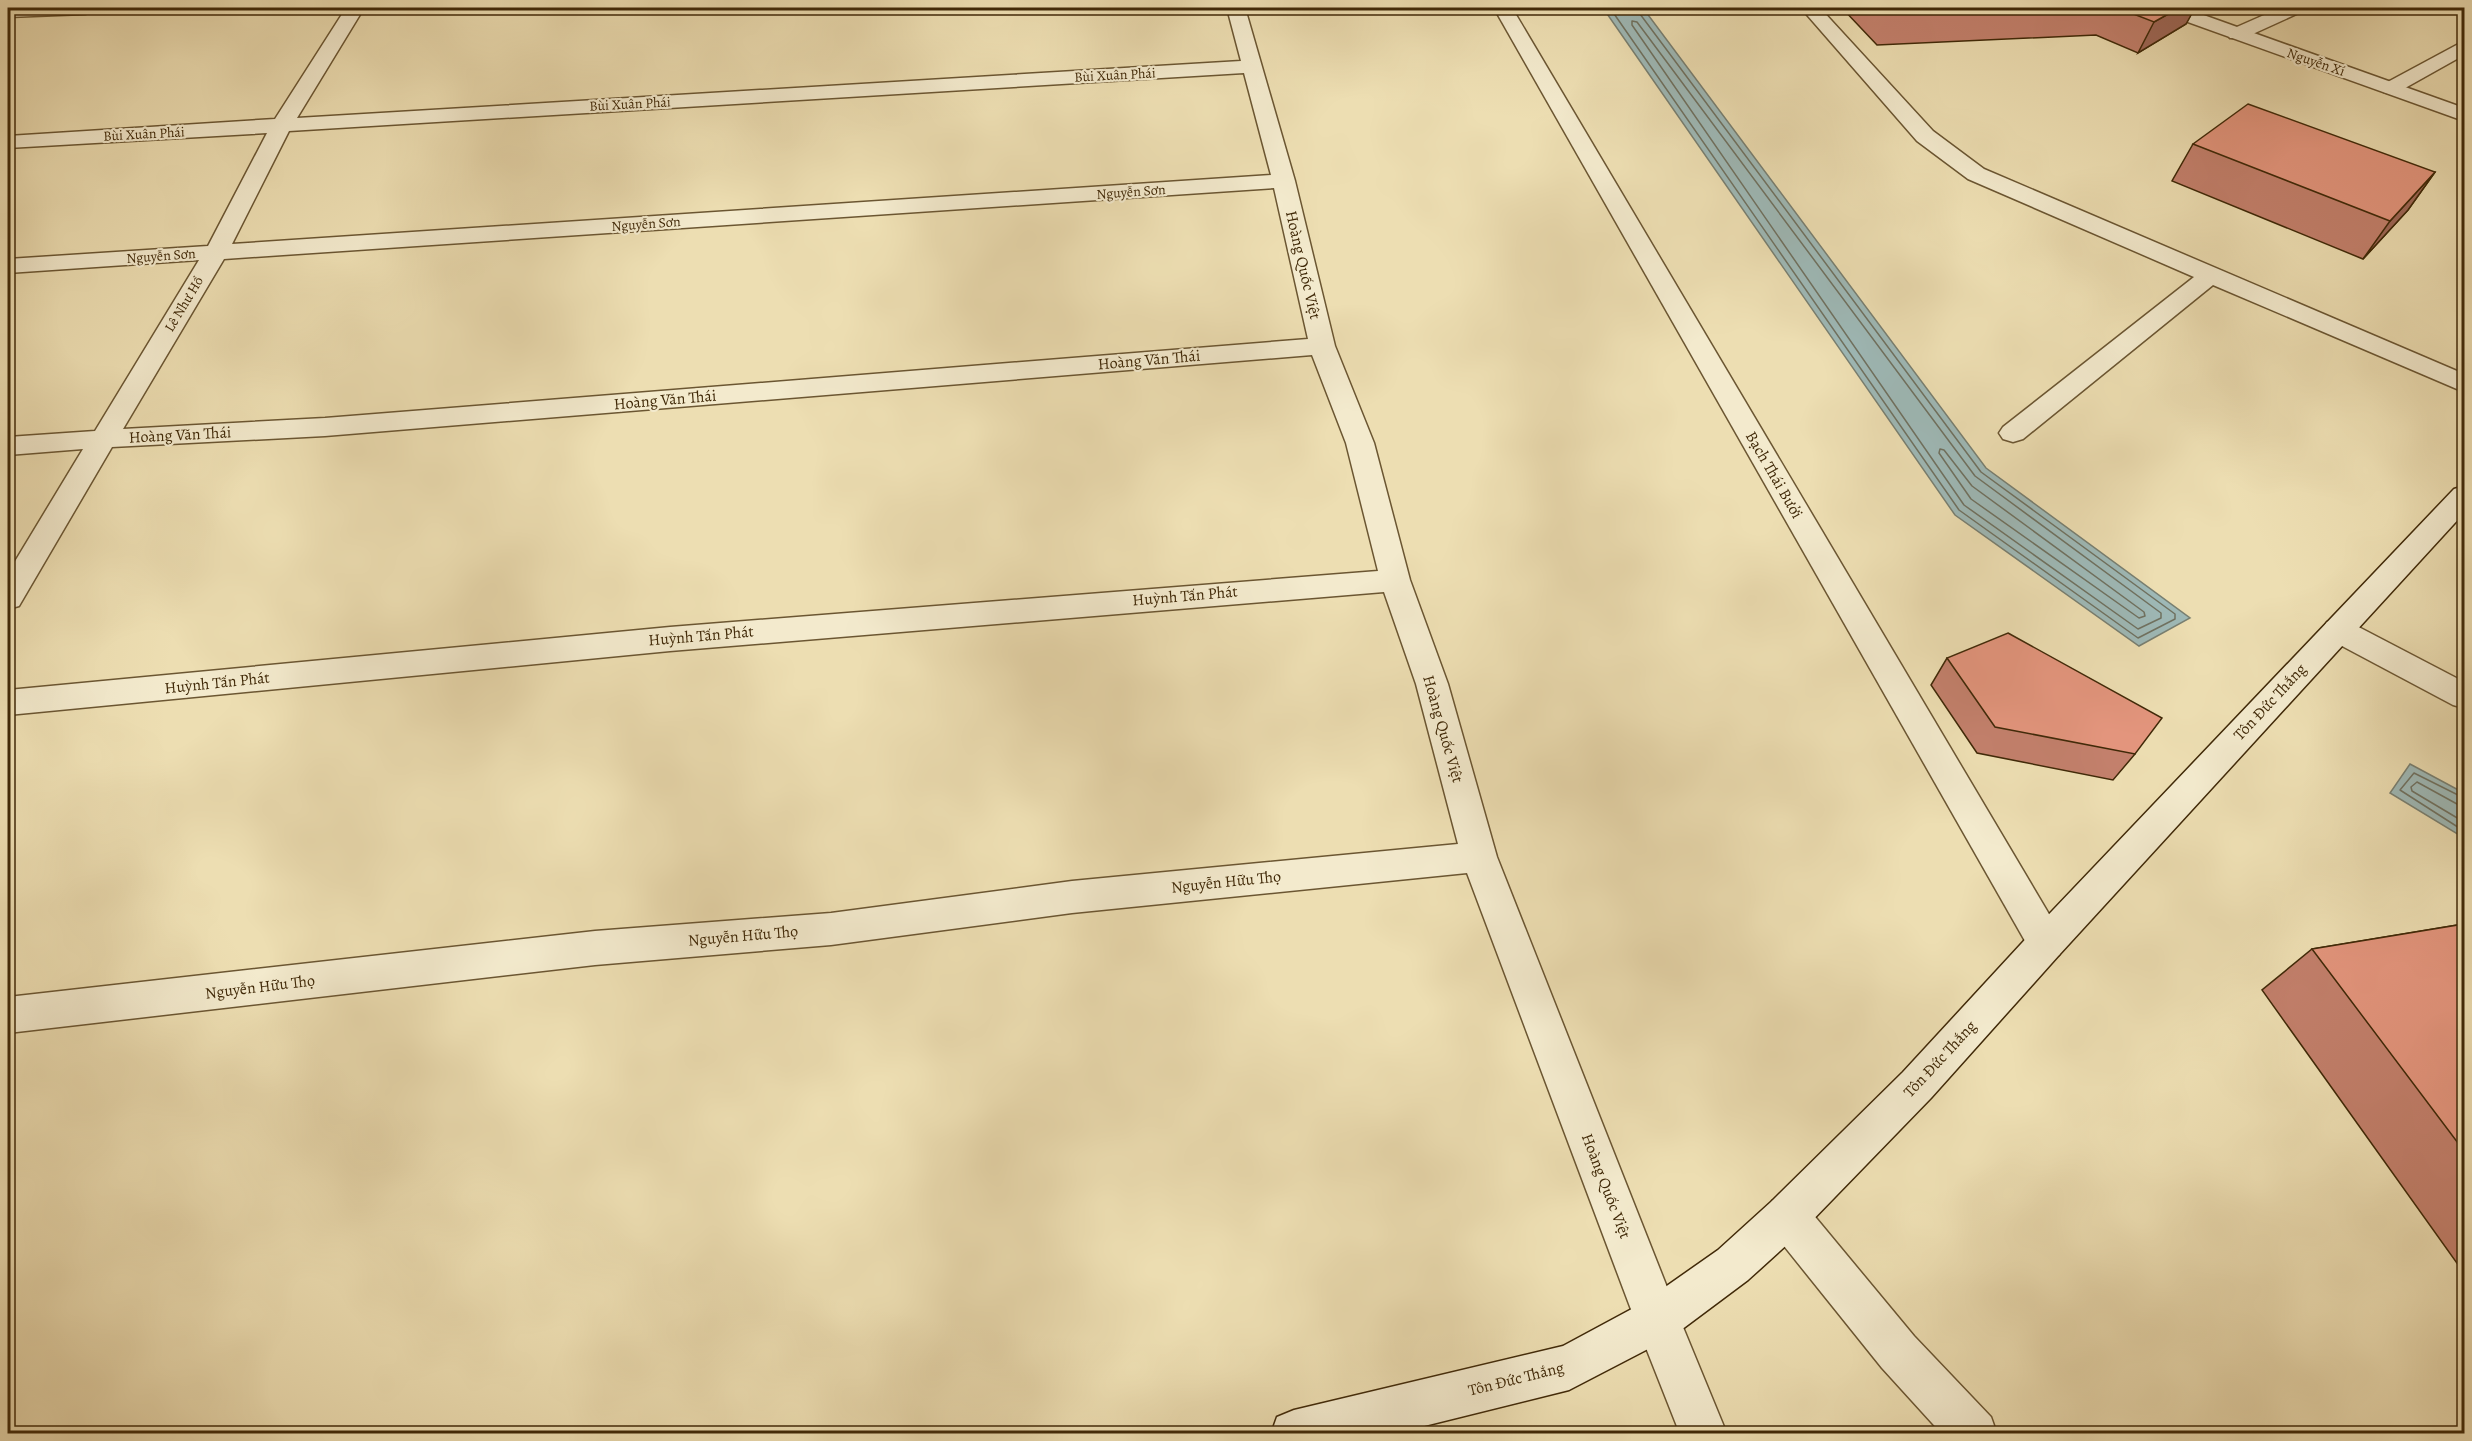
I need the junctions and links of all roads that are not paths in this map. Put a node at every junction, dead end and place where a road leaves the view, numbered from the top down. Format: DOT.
graph roads {
  1 [pos="85,8"];
  2 [pos="355,8"];
  3 [pos="1236,8"];
  4 [pos="1503,8"];
  5 [pos="1810,8"];
  6 [pos="2167,8"];
  7 [pos="2294,8"];
  8 [pos="8,11"];
  9 [pos="2237,34"];
  10 [pos="2464,47"];
  11 [pos="1252,66"];
  12 [pos="2391,88"];
  13 [pos="2464,116"];
  14 [pos="282,125"];
  15 [pos="8,142"];
  16 [pos="1284,182"];
  17 [pos="216,252"];
  18 [pos="8,266"];
  19 [pos="2212,274"];
  20 [pos="1322,346"];
  21 [pos="2464,384"];
  22 [pos="2013,433"];
  23 [pos="103,439"];
  24 [pos="8,446"];
  25 [pos="2464,496"];
  26 [pos="1395,580"];
  27 [pos="8,598"];
  28 [pos="2338,630"];
  29 [pos="2464,696"];
  30 [pos="8,703"];
  31 [pos="1479,857"];
  32 [pos="2046,943"];
  33 [pos="8,1016"];
  34 [pos="1787,1216"];
  35 [pos="1657,1320"];
  36 [pos="1294,1434"];
  37 [pos="1704,1434"];
  38 [pos="1974,1434"];
  1 -- 8 [label="street"];
  2 -- 14 [label="street, Lê Như Hổ"];
  3 -- 11 [label="street, Hoàng Quốc Việt"];
  4 -- 32 [label="street, Bạch Thái Bưởi"];
  5 -- 19 [label="street"];
  6 -- 9 [label="street, Nguyễn Xí"];
  7 -- 9 [label="street"];
  9 -- 12 [label="street, Nguyễn Xí"];
  10 -- 12 [label="street"];
  11 -- 14 [label="street, Bùi Xuân Phái"];
  11 -- 16 [label="street, Hoàng Quốc Việt"];
  12 -- 13 [label="street, Nguyễn Xí"];
  14 -- 15 [label="street, Bùi Xuân Phái"];
  14 -- 17 [label="street, Lê Như Hổ"];
  16 -- 17 [label="street, Nguyễn Sơn"];
  16 -- 20 [label="street, Hoàng Quốc Việt"];
  17 -- 18 [label="street, Nguyễn Sơn"];
  17 -- 23 [label="street, Lê Như Hổ"];
  19 -- 21 [label="street"];
  19 -- 22 [label="street"];
  20 -- 23 [label="street, Hoàng Văn Thái"];
  20 -- 26 [label="street, Hoàng Quốc Việt"];
  23 -- 24 [label="street, Hoàng Văn Thái"];
  23 -- 27 [label="street, Lê Như Hổ"];
  25 -- 28 [label="street, Tôn Đức Thắng"];
  26 -- 30 [label="street, Huỳnh Tấn Phát"];
  26 -- 31 [label="street, Hoàng Quốc Việt"];
  28 -- 29 [label="street"];
  28 -- 32 [label="street, Tôn Đức Thắng"];
  31 -- 33 [label="street, Nguyễn Hữu Thọ"];
  31 -- 35 [label="street, Hoàng Quốc Việt"];
  32 -- 34 [label="street, Tôn Đức Thắng"];
  34 -- 35 [label="street, Tôn Đức Thắng"];
  34 -- 38 [label="street"];
  35 -- 36 [label="street, Tôn Đức Thắng"];
  35 -- 37 [label="street, Hoàng Quốc Việt"];
}
